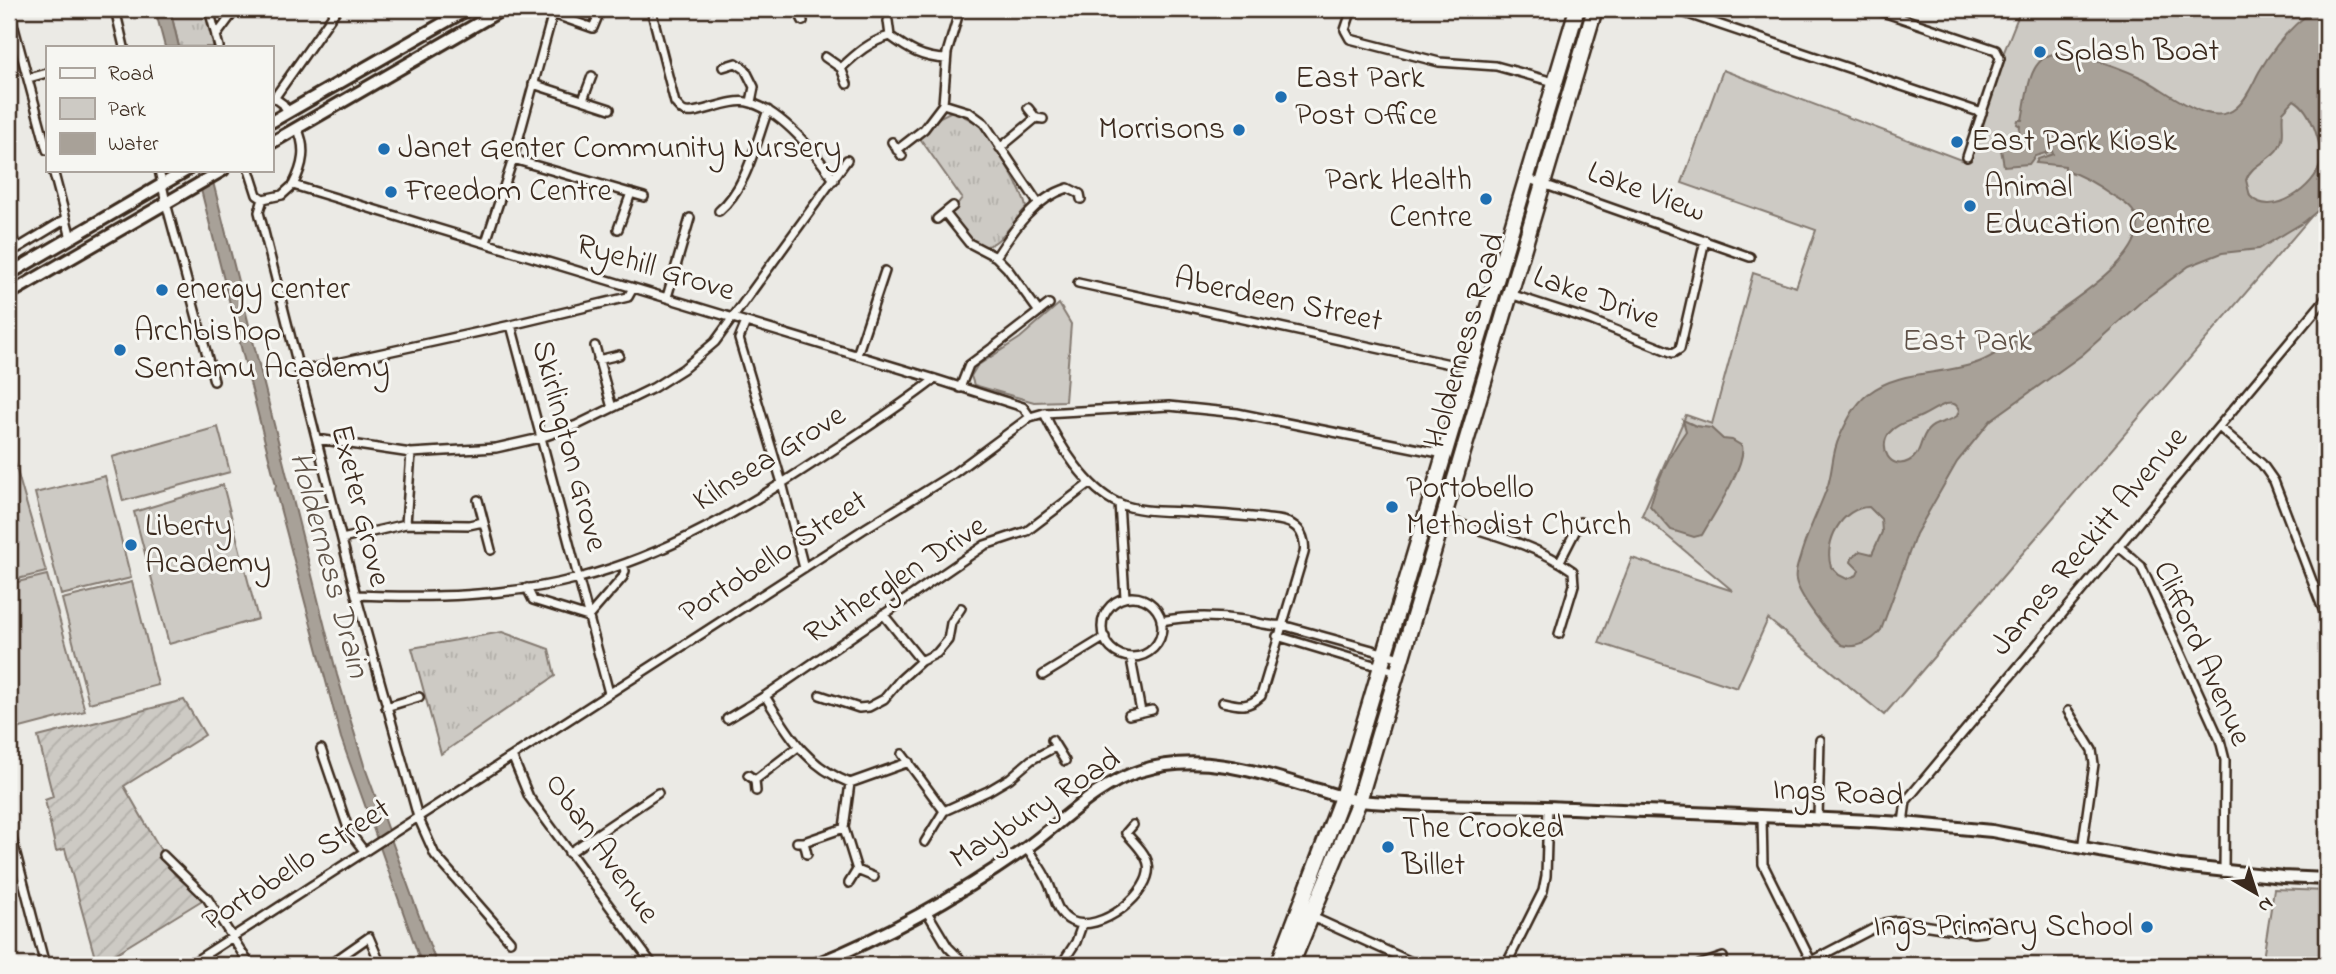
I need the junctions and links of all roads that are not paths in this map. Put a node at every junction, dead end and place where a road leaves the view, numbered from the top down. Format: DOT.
graph roads {
  1 [pos="9,9"];
  2 [pos="115,9"];
  3 [pos="209,9"];
  4 [pos="236,9"];
  5 [pos="337,9"];
  6 [pos="468,9"];
  7 [pos="503,9"];
  8 [pos="601,9"];
  9 [pos="651,9"];
  10 [pos="797,9"];
  11 [pos="960,9"];
  12 [pos="1352,9"];
  13 [pos="1577,9"];
  14 [pos="1595,9"];
  15 [pos="1673,9"];
  16 [pos="1874,9"];
  17 [pos="554,11"];
  18 [pos="803,21"];
  19 [pos="888,21"];
  20 [pos="216,36"];
  21 [pos="890,36"];
  22 [pos="124,46"];
  23 [pos="219,46"];
  24 [pos="825,57"];
  25 [pos="946,59"];
  26 [pos="723,67"];
  27 [pos="841,68"];
  28 [pos="46,73"];
  29 [pos="592,76"];
  30 [pos="29,78"];
  31 [pos="1554,82"];
  32 [pos="533,83"];
  33 [pos="847,84"];
  34 [pos="273,97"];
  35 [pos="583,100"];
  36 [pos="751,102"];
  37 [pos="943,104"];
  38 [pos="1028,108"];
  39 [pos="610,109"];
  40 [pos="768,110"];
  41 [pos="288,112"];
  42 [pos="1982,113"];
  43 [pos="273,121"];
  44 [pos="297,128"];
  45 [pos="273,142"];
  46 [pos="892,142"];
  47 [pos="46,146"];
  48 [pos="1000,148"];
  49 [pos="1967,157"];
  50 [pos="513,159"];
  51 [pos="847,160"];
  52 [pos="54,172"];
  53 [pos="160,172"];
  54 [pos="184,172"];
  55 [pos="219,172"];
  56 [pos="249,172"];
  57 [pos="1525,177"];
  58 [pos="834,180"];
  59 [pos="1542,183"];
  60 [pos="163,184"];
  61 [pos="293,185"];
  62 [pos="631,193"];
  63 [pos="644,197"];
  64 [pos="264,199"];
  65 [pos="1081,199"];
  66 [pos="166,204"];
  67 [pos="1038,204"];
  68 [pos="953,206"];
  69 [pos="719,211"];
  70 [pos="945,213"];
  71 [pos="690,218"];
  72 [pos="66,219"];
  73 [pos="937,219"];
  74 [pos="618,229"];
  75 [pos="9,233"];
  76 [pos="71,237"];
  77 [pos="1705,240"];
  78 [pos="486,242"];
  79 [pos="996,257"];
  80 [pos="1750,257"];
  81 [pos="884,271"];
  82 [pos="9,274"];
  83 [pos="1078,283"];
  84 [pos="633,288"];
  85 [pos="9,294"];
  86 [pos="1509,294"];
  87 [pos="667,297"];
  88 [pos="2327,297"];
  89 [pos="1049,304"];
  90 [pos="1039,313"];
  91 [pos="733,318"];
  92 [pos="746,322"];
  93 [pos="511,325"];
  94 [pos="594,346"];
  95 [pos="619,355"];
  96 [pos="857,355"];
  97 [pos="598,360"];
  98 [pos="1468,368"];
  99 [pos="300,371"];
  100 [pos="935,379"];
  101 [pos="214,381"];
  102 [pos="960,388"];
  103 [pos="612,408"];
  104 [pos="1044,413"];
  105 [pos="1030,417"];
  106 [pos="2219,427"];
  107 [pos="540,438"];
  108 [pos="317,439"];
  109 [pos="411,453"];
  110 [pos="1445,454"];
  111 [pos="782,483"];
  112 [pos="1090,483"];
  113 [pos="478,500"];
  114 [pos="1119,503"];
  115 [pos="1443,519"];
  116 [pos="482,522"];
  117 [pos="1580,522"];
  118 [pos="406,524"];
  119 [pos="342,539"];
  120 [pos="2118,545"];
  121 [pos="491,550"];
  122 [pos="1560,561"];
  123 [pos="623,565"];
  124 [pos="804,568"];
  125 [pos="578,578"];
  126 [pos="527,588"];
  127 [pos="356,595"];
  128 [pos="1125,597"];
  129 [pos="961,608"];
  130 [pos="883,614"];
  131 [pos="588,617"];
  132 [pos="2327,620"];
  133 [pos="1161,621"];
  134 [pos="1282,625"];
  135 [pos="1270,627"];
  136 [pos="1559,634"];
  137 [pos="1278,637"];
  138 [pos="1105,638"];
  139 [pos="1131,659"];
  140 [pos="1384,660"];
  141 [pos="920,661"];
  142 [pos="1399,665"];
  143 [pos="1043,675"];
  144 [pos="609,693"];
  145 [pos="820,695"];
  146 [pos="765,696"];
  147 [pos="419,697"];
  148 [pos="1223,702"];
  149 [pos="386,707"];
  150 [pos="1152,710"];
  151 [pos="2068,711"];
  152 [pos="1141,712"];
  153 [pos="1129,715"];
  154 [pos="727,719"];
  155 [pos="1820,740"];
  156 [pos="798,747"];
  157 [pos="321,749"];
  158 [pos="902,754"];
  159 [pos="513,758"];
  160 [pos="1065,761"];
  161 [pos="909,762"];
  162 [pos="850,783"];
  163 [pos="756,791"];
  164 [pos="658,793"];
  165 [pos="1342,797"];
  166 [pos="1359,800"];
  167 [pos="1548,807"];
  168 [pos="944,811"];
  169 [pos="418,817"];
  170 [pos="1762,817"];
  171 [pos="1818,818"];
  172 [pos="1903,823"];
  173 [pos="1133,825"];
  174 [pos="9,827"];
  175 [pos="844,828"];
  176 [pos="939,840"];
  177 [pos="1027,848"];
  178 [pos="2082,849"];
  179 [pos="364,851"];
  180 [pos="569,853"];
  181 [pos="807,854"];
  182 [pos="163,855"];
  183 [pos="857,870"];
  184 [pos="2224,872"];
  185 [pos="874,877"];
  186 [pos="2327,879"];
  187 [pos="849,883"];
  188 [pos="928,912"];
  189 [pos="1305,914"];
  190 [pos="1990,922"];
  191 [pos="1082,925"];
  192 [pos="232,937"];
  193 [pos="510,941"];
  194 [pos="1723,957"];
  195 [pos="1812,963"];
  196 [pos="45,965"];
  197 [pos="189,965"];
  198 [pos="250,965"];
  199 [pos="330,965"];
  200 [pos="381,965"];
  201 [pos="653,965"];
  202 [pos="815,965"];
  203 [pos="963,965"];
  204 [pos="1061,965"];
  205 [pos="1278,965"];
  206 [pos="1291,965"];
  207 [pos="1418,965"];
  208 [pos="1506,965"];
  209 [pos="1699,965"];
  1 -- 30 [label="street"];
  2 -- 22 [label="street"];
  3 -- 20 [label="street"];
  4 -- 20 [label="street"];
  5 -- 34 [label="street"];
  6 -- 41 [label="street"];
  7 -- 44 [label="street"];
  8 -- 17 [label="street"];
  9 -- 36 [label="street"];
  10 -- 18 [label="street"];
  11 -- 25 [label="street"];
  12 -- 31 [label="street"];
  13 -- 31 [label="highway, Holderness Road"];
  14 -- 59 [label="highway, Holderness Road"];
  15 -- 42 [label="street"];
  16 -- 42 [label="street"];
  17 -- 32 [label="street"];
  19 -- 21 [label="street"];
  20 -- 23 [label="street"];
  21 -- 25 [label="street"];
  21 -- 27 [label="street"];
  24 -- 27 [label="street"];
  25 -- 37 [label="street"];
  26 -- 36 [label="street"];
  27 -- 33 [label="street"];
  28 -- 30 [label="street"];
  29 -- 35 [label="street"];
  30 -- 47 [label="street"];
  31 -- 57 [label="highway, Holderness Road"];
  32 -- 35 [label="street"];
  32 -- 50 [label="street"];
  34 -- 41 [label="street"];
  35 -- 39 [label="street"];
  36 -- 40 [label="street"];
  37 -- 46 [label="street"];
  37 -- 48 [label="street"];
  38 -- 48 [label="street"];
  40 -- 58 [label="street"];
  40 -- 69 [label="street"];
  41 -- 43 [label="street"];
  42 -- 49 [label="street"];
  44 -- 45 [label="street"];
  44 -- 61 [label="street"];
  48 -- 67 [label="street"];
  50 -- 62 [label="street"];
  50 -- 78 [label="street"];
  51 -- 58 [label="street"];
  52 -- 72 [label="street"];
  53 -- 60 [label="street"];
  54 -- 60 [label="street"];
  55 -- 66 [label="street"];
  56 -- 64 [label="street, Exeter Grove"];
  57 -- 59 [label="street, Lake View"];
  57 -- 98 [label="highway, Holderness Road"];
  58 -- 91 [label="street"];
  59 -- 77 [label="street, Lake View"];
  59 -- 86 [label="highway, Holderness Road"];
  60 -- 66 [label="street"];
  60 -- 76 [label="street"];
  61 -- 64 [label="street"];
  61 -- 78 [label="street, Ryehill Grove"];
  62 -- 63 [label="street"];
  62 -- 74 [label="street"];
  64 -- 99 [label="street, Exeter Grove"];
  65 -- 67 [label="street"];
  66 -- 85 [label="street"];
  66 -- 101 [label="street"];
  67 -- 79 [label="street"];
  68 -- 70 [label="street"];
  70 -- 73 [label="street"];
  70 -- 79 [label="street"];
  71 -- 87 [label="street"];
  72 -- 75 [label="street"];
  72 -- 76 [label="street"];
  76 -- 82 [label="street"];
  77 -- 80 [label="street, Lake View"];
  77 -- 86 [label="street, Lake Drive"];
  78 -- 84 [label="street, Ryehill Grove"];
  79 -- 90 [label="street"];
  81 -- 96 [label="street"];
  83 -- 98 [label="street, Aberdeen Street"];
  84 -- 87 [label="street, Ryehill Grove"];
  84 -- 93 [label="street"];
  86 -- 115 [label="highway, Holderness Road"];
  87 -- 91 [label="street, Ryehill Grove"];
  88 -- 106 [label="street, James Reckitt Avenue"];
  89 -- 90 [label="street"];
  90 -- 102 [label="street"];
  91 -- 92 [label="street, Ryehill Grove"];
  91 -- 103 [label="street"];
  92 -- 96 [label="street, Ryehill Grove"];
  92 -- 111 [label="street"];
  93 -- 99 [label="street"];
  93 -- 107 [label="street, Skirlington Grove"];
  94 -- 97 [label="street"];
  95 -- 97 [label="street"];
  96 -- 100 [label="street, Ryehill Grove"];
  97 -- 103 [label="street"];
  98 -- 110 [label="highway, Holderness Road"];
  99 -- 108 [label="street, Exeter Grove"];
  100 -- 102 [label="street, Ryehill Grove"];
  100 -- 111 [label="street, Kilnsea Grove"];
  102 -- 105 [label="street, Ryehill Grove"];
  103 -- 107 [label="street"];
  104 -- 105 [label="street, Portobello Street"];
  104 -- 110 [label="street, Portobello Street"];
  104 -- 112 [label="street"];
  105 -- 124 [label="street, Portobello Street"];
  106 -- 120 [label="street, James Reckitt Avenue"];
  106 -- 132 [label="street"];
  107 -- 109 [label="street"];
  107 -- 125 [label="street, Skirlington Grove"];
  108 -- 109 [label="street"];
  108 -- 119 [label="street, Exeter Grove"];
  109 -- 118 [label="street"];
  110 -- 140 [label="highway, Holderness Road"];
  111 -- 123 [label="street, Kilnsea Grove"];
  111 -- 124 [label="street"];
  112 -- 114 [label="street"];
  112 -- 130 [label="street, Rutherglen Drive"];
  113 -- 116 [label="street"];
  114 -- 128 [label="street"];
  114 -- 134 [label="street"];
  115 -- 122 [label="street"];
  115 -- 142 [label="highway, Holderness Road"];
  116 -- 118 [label="street"];
  116 -- 121 [label="street"];
  117 -- 122 [label="street"];
  118 -- 119 [label="street"];
  119 -- 127 [label="street, Exeter Grove"];
  120 -- 172 [label="street, James Reckitt Avenue"];
  120 -- 184 [label="street, Clifford Avenue"];
  122 -- 136 [label="street"];
  123 -- 125 [label="street, Kilnsea Grove"];
  123 -- 131 [label="street"];
  124 -- 144 [label="street, Portobello Street"];
  125 -- 126 [label="street, Kilnsea Grove"];
  125 -- 131 [label="street, Skirlington Grove"];
  126 -- 127 [label="street, Kilnsea Grove"];
  126 -- 131 [label="street"];
  127 -- 149 [label="street, Exeter Grove"];
  128 -- 133 [label="street"];
  128 -- 138 [label="street"];
  129 -- 141 [label="street"];
  130 -- 141 [label="street"];
  130 -- 146 [label="street, Rutherglen Drive"];
  131 -- 144 [label="street, Skirlington Grove"];
  133 -- 135 [label="street"];
  133 -- 139 [label="street"];
  134 -- 135 [label="street"];
  134 -- 137 [label="street"];
  134 -- 140 [label="street"];
  135 -- 137 [label="street"];
  137 -- 140 [label="street"];
  137 -- 148 [label="street"];
  138 -- 139 [label="street"];
  138 -- 143 [label="street"];
  139 -- 152 [label="street"];
  140 -- 142 [label="street"];
  140 -- 142 [label="street"];
  140 -- 165 [label="highway, Holderness Road"];
  141 -- 145 [label="street"];
  142 -- 166 [label="highway, Holderness Road"];
  144 -- 159 [label="street, Portobello Street"];
  146 -- 154 [label="street, Rutherglen Drive"];
  146 -- 156 [label="street"];
  147 -- 149 [label="street"];
  149 -- 169 [label="street, Exeter Grove"];
  150 -- 152 [label="street"];
  151 -- 178 [label="street"];
  152 -- 153 [label="street"];
  155 -- 171 [label="street"];
  156 -- 162 [label="street"];
  156 -- 163 [label="street"];
  157 -- 179 [label="street"];
  158 -- 161 [label="street"];
  159 -- 169 [label="street, Portobello Street"];
  159 -- 180 [label="street, Oban Avenue"];
  160 -- 168 [label="street"];
  161 -- 162 [label="street"];
  161 -- 168 [label="street"];
  162 -- 175 [label="street"];
  164 -- 180 [label="street"];
  165 -- 166 [label="street, Ings Road"];
  165 -- 177 [label="street, Maybury Road"];
  165 -- 189 [label="highway, Holderness Road"];
  166 -- 167 [label="street, Ings Road"];
  166 -- 189 [label="highway, Holderness Road"];
  167 -- 170 [label="street, Ings Road"];
  167 -- 208 [label="street"];
  168 -- 176 [label="street"];
  169 -- 179 [label="street, Portobello Street"];
  169 -- 193 [label="street, Exeter Grove"];
  170 -- 171 [label="street, Ings Road"];
  170 -- 195 [label="street"];
  171 -- 172 [label="street, Ings Road"];
  172 -- 178 [label="street, Ings Road"];
  173 -- 191 [label="street"];
  174 -- 196 [label="street"];
  175 -- 181 [label="street"];
  175 -- 183 [label="street"];
  177 -- 188 [label="street, Maybury Road"];
  177 -- 191 [label="street"];
  178 -- 184 [label="street, Ings Road"];
  179 -- 192 [label="street, Portobello Street"];
  180 -- 201 [label="street, Oban Avenue"];
  182 -- 192 [label="street"];
  183 -- 185 [label="street"];
  183 -- 187 [label="street"];
  184 -- 186 [label="street, Ings Road"];
  188 -- 202 [label="street, Maybury Road"];
  188 -- 203 [label="street"];
  189 -- 205 [label="highway, Holderness Road"];
  189 -- 206 [label="highway, Holderness Road"];
  189 -- 207 [label="street"];
  190 -- 195 [label="street"];
  191 -- 204 [label="street"];
  192 -- 197 [label="street, Portobello Street"];
  192 -- 198 [label="street"];
  194 -- 209 [label="street"];
  199 -- 200 [label="street"];
}
